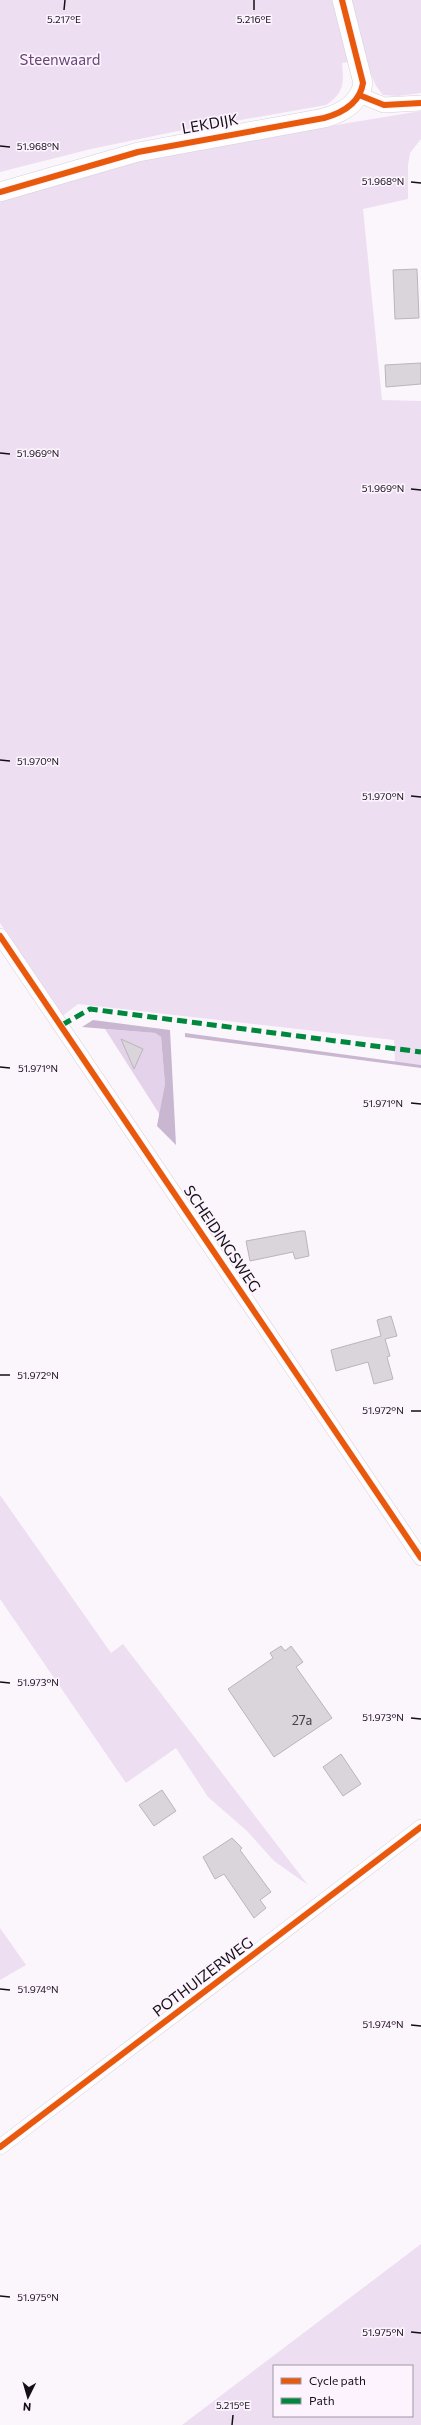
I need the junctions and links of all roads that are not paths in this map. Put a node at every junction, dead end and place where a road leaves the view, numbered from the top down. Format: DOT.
graph roads {
  1 [pos="342,0"];
  2 [pos="359,95"];
  3 [pos="421,103"];
  4 [pos="0,192"];
  5 [pos="0,936"];
  6 [pos="421,1558"];
  7 [pos="421,1827"];
  8 [pos="0,2147"];
  1 -- 2 [label="street"];
  2 -- 3 [label="street"];
  2 -- 4 [label="street, LEKDIJK"];
  5 -- 6 [label="street, SCHEIDINGSWEG"];
  7 -- 8 [label="street, POTHUIZERWEG"];
}
